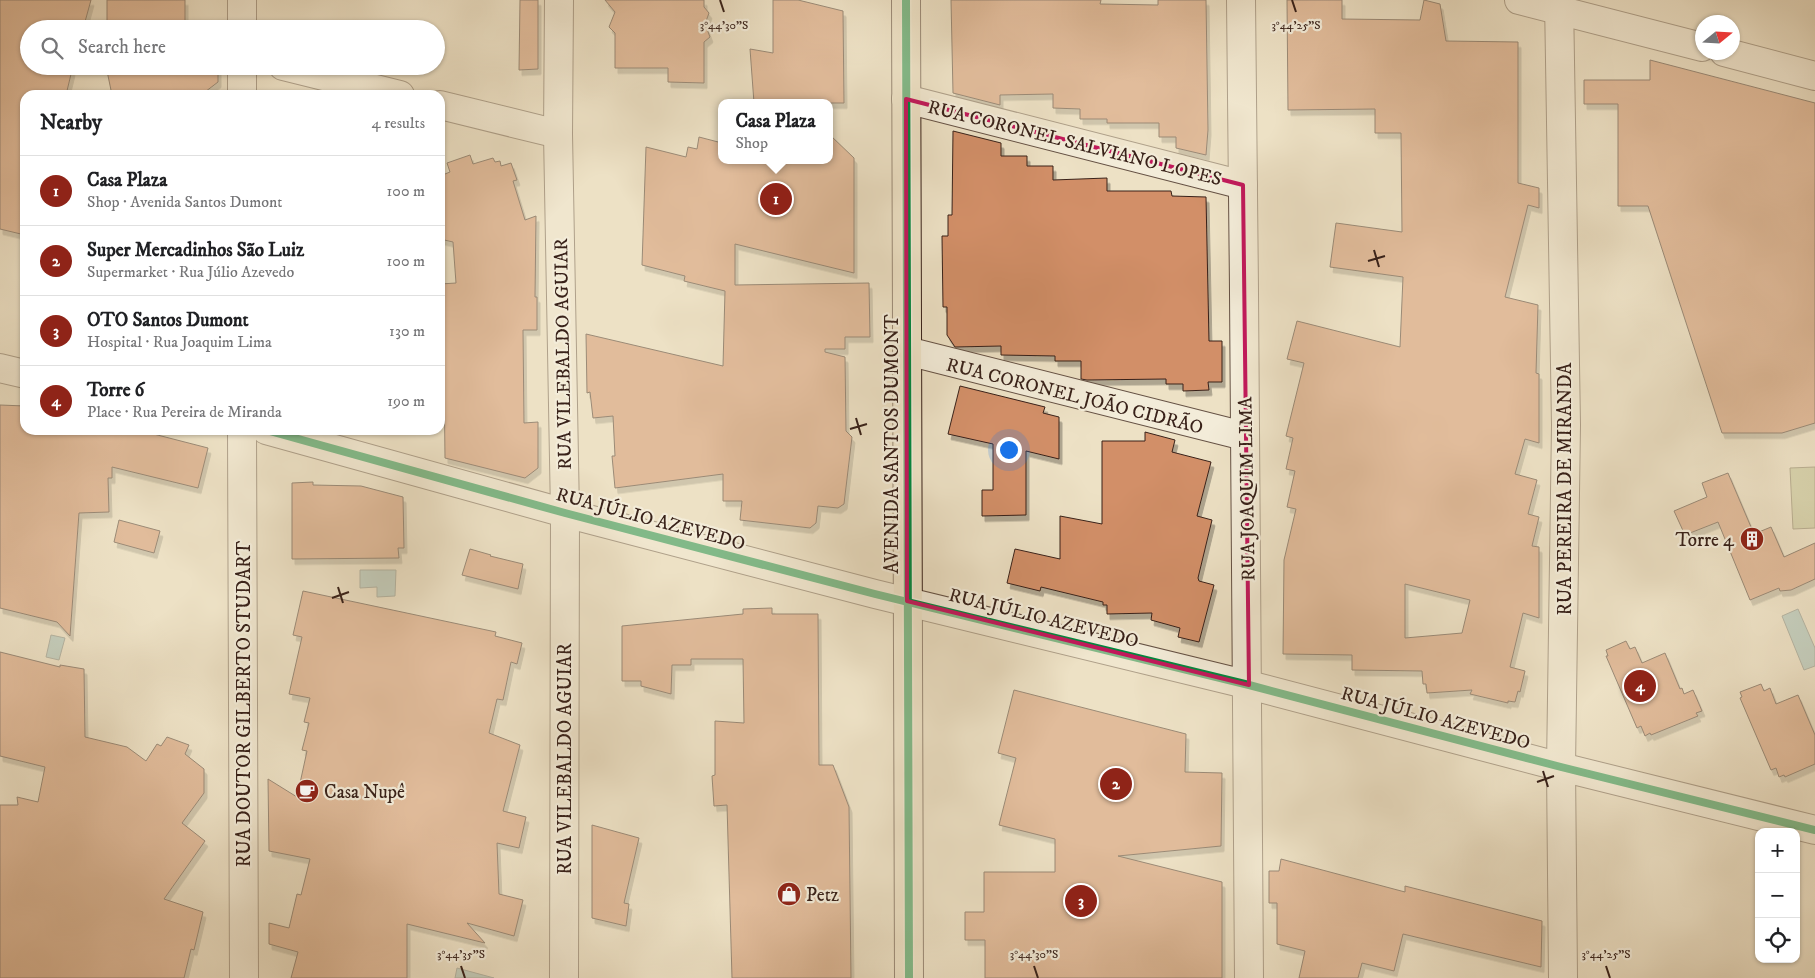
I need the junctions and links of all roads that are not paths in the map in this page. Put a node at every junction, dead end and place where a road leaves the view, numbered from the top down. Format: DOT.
graph roads {
  1 [pos="242,0"];
  2 [pos="559,0"];
  3 [pos="906,0"];
  4 [pos="1241,0"];
  5 [pos="1519,0"];
  6 [pos="1559,5"];
  7 [pos="242,20"];
  8 [pos="1695,45"];
  9 [pos="1740,56"];
  10 [pos="242,75"];
  11 [pos="319,75"];
  12 [pos="1815,76"];
  13 [pos="242,90"];
  14 [pos="380,90"];
  15 [pos="906,99"];
  16 [pos="445,106"];
  17 [pos="558,134"];
  18 [pos="1243,185"];
  19 [pos="907,352"];
  20 [pos="0,368"];
  21 [pos="20,373"];
  22 [pos="242,435"];
  23 [pos="284,435"];
  24 [pos="1244,436"];
  25 [pos="564,512"];
  26 [pos="907,601"];
  27 [pos="1249,685"];
  28 [pos="1561,767"];
  29 [pos="1815,830"];
  30 [pos="244,978"];
  31 [pos="564,978"];
  32 [pos="909,978"];
  33 [pos="1249,978"];
  34 [pos="1563,978"];
  1 -- 7 [label="street"];
  2 -- 17 [label="street, RUA VILEBALDO AGUIAR"];
  3 -- 15 [label="main road, AVENIDA SANTOS DUMONT"];
  4 -- 18 [label="street, RUA JOAQUIM LIMA"];
  5 -- 6 [label="street"];
  6 -- 8 [label="street"];
  6 -- 28 [label="street, RUA PEREIRA DE MIRANDA"];
  9 -- 12 [label="street"];
  10 -- 13 [label="street"];
  11 -- 14 [label="street"];
  15 -- 18 [label="street, RUA CORONEL SALVIANO LOPES"];
  15 -- 19 [label="main road, AVENIDA SANTOS DUMONT"];
  16 -- 17 [label="street"];
  17 -- 25 [label="street, RUA VILEBALDO AGUIAR"];
  18 -- 24 [label="street, RUA JOAQUIM LIMA"];
  19 -- 24 [label="street, RUA CORONEL JOÃO CIDRÃO"];
  19 -- 26 [label="main road, AVENIDA SANTOS DUMONT"];
  20 -- 21 [label="street"];
  22 -- 30 [label="street, RUA DOUTOR GILBERTO STUDART"];
  23 -- 25 [label="street, RUA JÚLIO AZEVEDO"];
  24 -- 27 [label="street, RUA JOAQUIM LIMA"];
  25 -- 26 [label="street, RUA JÚLIO AZEVEDO"];
  25 -- 31 [label="street, RUA VILEBALDO AGUIAR"];
  26 -- 27 [label="street, RUA JÚLIO AZEVEDO"];
  26 -- 32 [label="main road, AVENIDA SANTOS DUMONT"];
  27 -- 28 [label="street, RUA JÚLIO AZEVEDO"];
  27 -- 33 [label="street, RUA JOAQUIM LIMA"];
  28 -- 29 [label="street, RUA JÚLIO AZEVEDO"];
  28 -- 34 [label="street, RUA PEREIRA DE MIRANDA"];
}
